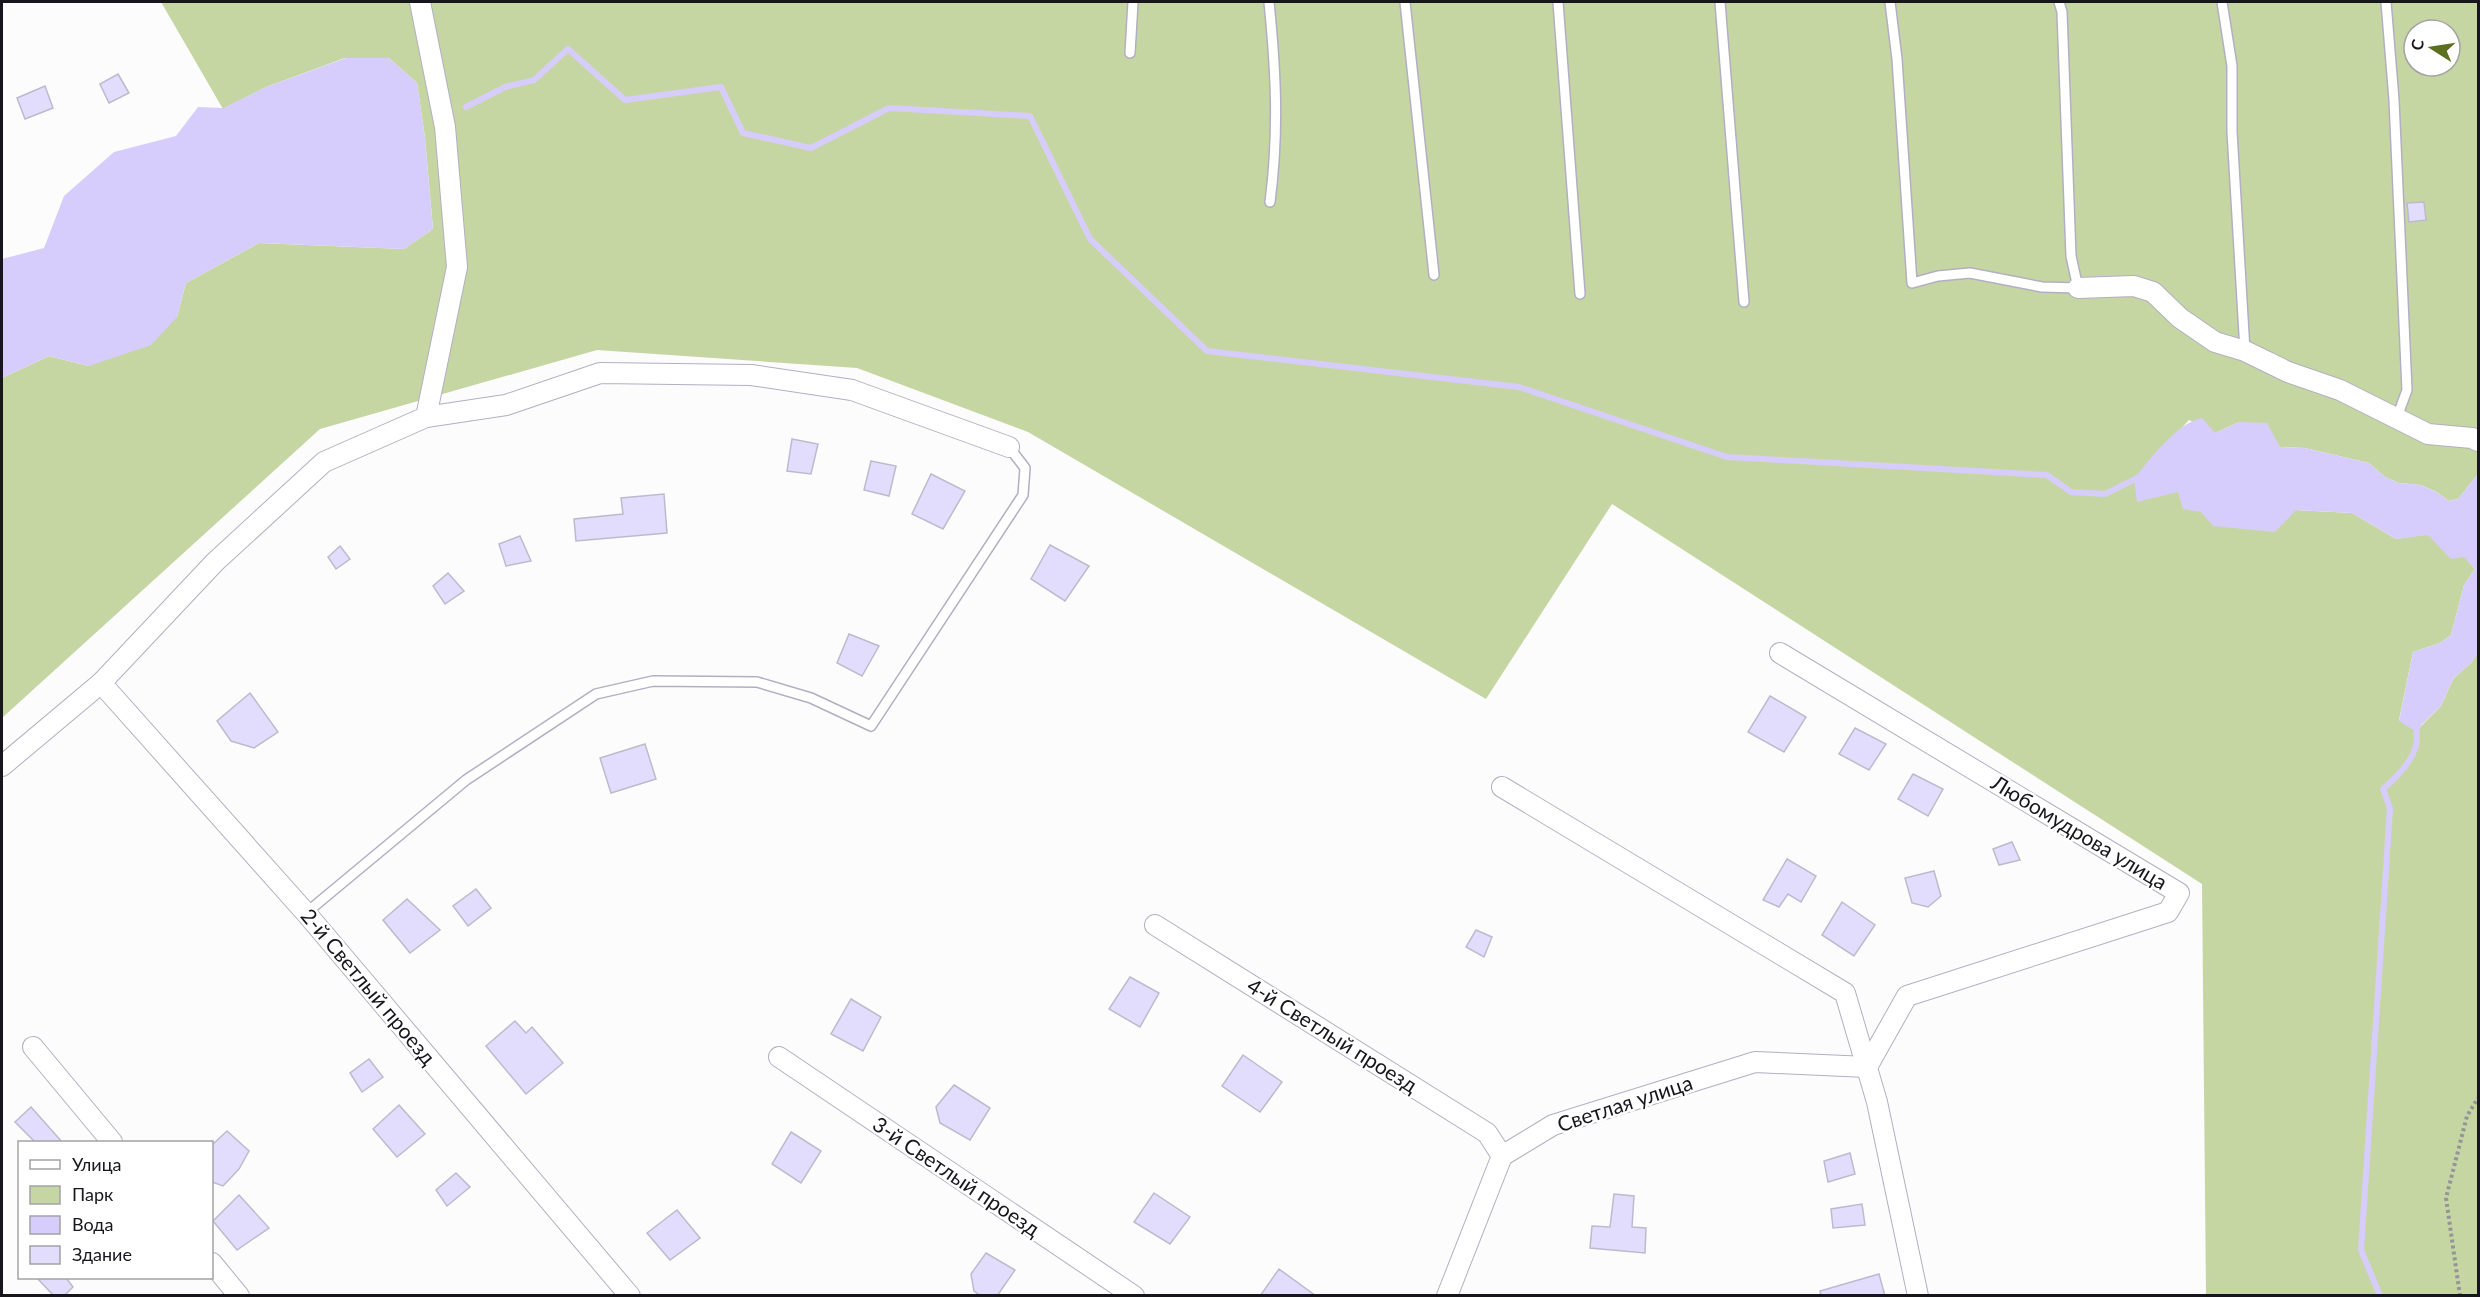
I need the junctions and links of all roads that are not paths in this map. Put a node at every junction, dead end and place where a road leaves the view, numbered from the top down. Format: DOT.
graph roads {
  1 [pos="420,2"];
  2 [pos="1132,2"];
  3 [pos="1269,2"];
  4 [pos="1405,2"];
  5 [pos="1558,2"];
  6 [pos="1720,2"];
  7 [pos="1890,2"];
  8 [pos="2059,2"];
  9 [pos="2222,2"];
  10 [pos="2386,2"];
  11 [pos="1130,53"];
  12 [pos="1270,202"];
  13 [pos="1434,275"];
  14 [pos="2078,288"];
  15 [pos="1580,294"];
  16 [pos="1744,302"];
  17 [pos="2244,351"];
  18 [pos="426,417"];
  19 [pos="2396,420"];
  20 [pos="2478,441"];
  21 [pos="1009,447"];
  22 [pos="1780,653"];
  23 [pos="101,683"];
  24 [pos="2,766"];
  25 [pos="1502,787"];
  26 [pos="306,913"];
  27 [pos="1155,925"];
  28 [pos="33,1047"];
  29 [pos="779,1057"];
  30 [pos="1867,1067"];
  31 [pos="110,1141"];
  32 [pos="1502,1156"];
  33 [pos="213,1264"];
  34 [pos="239,1296"];
  35 [pos="630,1296"];
  36 [pos="1134,1296"];
  37 [pos="1447,1296"];
  38 [pos="1918,1296"];
  1 -- 18 [label="street"];
  2 -- 11 [label="lane"];
  3 -- 12 [label="lane"];
  4 -- 13 [label="lane"];
  5 -- 15 [label="lane"];
  6 -- 16 [label="lane"];
  7 -- 14 [label="lane"];
  8 -- 14 [label="lane"];
  9 -- 17 [label="lane"];
  10 -- 19 [label="lane"];
  14 -- 17 [label="street"];
  17 -- 19 [label="street"];
  18 -- 21 [label="street"];
  18 -- 23 [label="street"];
  19 -- 20 [label="street"];
  21 -- 26 [label="lane"];
  22 -- 30 [label="street, Любомудрова улица"];
  23 -- 24 [label="street"];
  23 -- 26 [label="street, 2-й Светлый проезд"];
  25 -- 30 [label="street"];
  26 -- 35 [label="street, 2-й Светлый проезд"];
  27 -- 32 [label="street, 4-й Светлый проезд"];
  28 -- 31 [label="street"];
  29 -- 36 [label="street, 3-й Светлый проезд"];
  30 -- 32 [label="street, Светлая улица"];
  30 -- 38 [label="street"];
  32 -- 37 [label="street"];
  33 -- 34 [label="street"];
}
